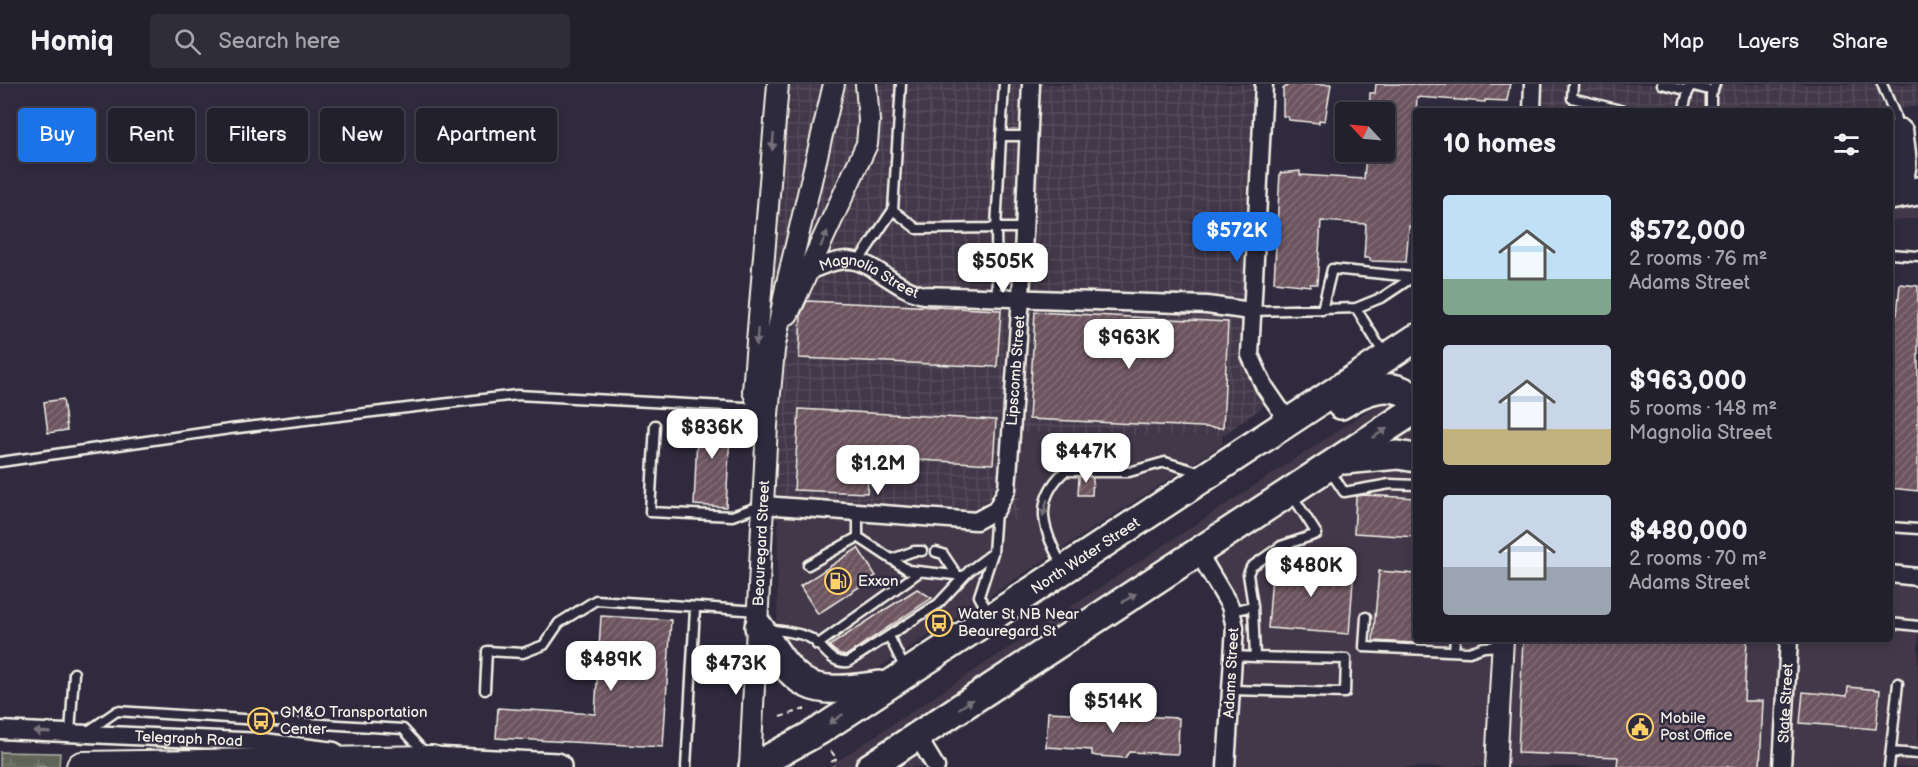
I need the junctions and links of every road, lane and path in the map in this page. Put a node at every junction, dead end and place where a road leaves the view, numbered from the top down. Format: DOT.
graph roads {
  1 [pos="778,84"];
  2 [pos="834,84"];
  3 [pos="866,84"];
  4 [pos="901,84"];
  5 [pos="1004,84"];
  6 [pos="1031,84"];
  7 [pos="1264,84"];
  8 [pos="1533,84"];
  9 [pos="1573,84"];
  10 [pos="1662,84"];
  11 [pos="1882,84"];
  12 [pos="1690,87"];
  13 [pos="1714,88"];
  14 [pos="1532,108"];
  15 [pos="1612,108"];
  16 [pos="1684,108"];
  17 [pos="1711,108"];
  18 [pos="1892,108"];
  19 [pos="1893,110"];
  20 [pos="1902,133"];
  21 [pos="1001,136"];
  22 [pos="1028,136"];
  23 [pos="1893,183"];
  24 [pos="1918,191"];
  25 [pos="1893,195"];
  26 [pos="893,210"];
  27 [pos="996,228"];
  28 [pos="1024,228"];
  29 [pos="1893,254"];
  30 [pos="1918,256"];
  31 [pos="858,262"];
  32 [pos="810,270"];
  33 [pos="1413,276"];
  34 [pos="1413,277"];
  35 [pos="997,296"];
  36 [pos="1021,297"];
  37 [pos="1356,308"];
  38 [pos="1322,310"];
  39 [pos="1251,311"];
  40 [pos="1413,340"];
  41 [pos="774,350"];
  42 [pos="1386,357"];
  43 [pos="1413,398"];
  44 [pos="1413,411"];
  45 [pos="1288,422"];
  46 [pos="767,424"];
  47 [pos="655,425"];
  48 [pos="1413,458"];
  49 [pos="0,462"];
  50 [pos="1332,465"];
  51 [pos="1079,471"];
  52 [pos="1093,472"];
  53 [pos="1208,475"];
  54 [pos="1413,486"];
  55 [pos="1183,490"];
  56 [pos="1290,492"];
  57 [pos="764,505"];
  58 [pos="996,510"];
  59 [pos="858,512"];
  60 [pos="1893,527"];
  61 [pos="1918,530"];
  62 [pos="858,537"];
  63 [pos="922,551"];
  64 [pos="936,552"];
  65 [pos="1198,552"];
  66 [pos="993,553"];
  67 [pos="892,559"];
  68 [pos="808,565"];
  69 [pos="1065,570"];
  70 [pos="918,573"];
  71 [pos="1893,574"];
  72 [pos="961,576"];
  73 [pos="1918,577"];
  74 [pos="896,590"];
  75 [pos="905,596"];
  76 [pos="880,600"];
  77 [pos="891,606"];
  78 [pos="1253,606"];
  79 [pos="695,609"];
  80 [pos="1232,611"];
  81 [pos="863,612"];
  82 [pos="990,616"];
  83 [pos="1366,617"];
  84 [pos="872,618"];
  85 [pos="759,619"];
  86 [pos="848,623"];
  87 [pos="1893,623"];
  88 [pos="1918,626"];
  89 [pos="856,628"];
  90 [pos="890,632"];
  91 [pos="1455,642"];
  92 [pos="1789,642"];
  93 [pos="1502,643"];
  94 [pos="817,645"];
  95 [pos="1454,651"];
  96 [pos="1233,656"];
  97 [pos="1255,657"];
  98 [pos="74,672"];
  99 [pos="897,678"];
  100 [pos="1898,683"];
  101 [pos="485,690"];
  102 [pos="1231,690"];
  103 [pos="805,709"];
  104 [pos="780,717"];
  105 [pos="0,730"];
  106 [pos="78,733"];
  107 [pos="917,736"];
  108 [pos="831,751"];
  109 [pos="1891,752"];
  110 [pos="1918,754"];
  111 [pos="432,761"];
  112 [pos="82,767"];
  113 [pos="89,767"];
  114 [pos="557,767"];
  115 [pos="686,767"];
  116 [pos="751,767"];
  117 [pos="834,767"];
  118 [pos="870,767"];
  119 [pos="936,767"];
  120 [pos="1226,767"];
  121 [pos="1496,767"];
  122 [pos="1782,767"];
  123 [pos="1889,767"];
  1 -- 46 [label="street, one-way"];
  2 -- 41 [label="street, Beauregard Street"];
  32 -- 3 [label="street, one-way"];
  4 -- 26 [label="lane"];
  5 -- 21 [label="lane"];
  6 -- 22 [label="street, Lipscomb Street"];
  7 -- 39 [label="street"];
  8 -- 14 [label="street"];
  9 -- 15 [label="lane"];
  10 -- 12 [label="lane"];
  11 -- 18 [label="lane"];
  12 -- 13 [label="lane"];
  12 -- 16 [label="lane"];
  13 -- 17 [label="lane"];
  19 -- 20 [label="lane"];
  20 -- 23 [label="highway"];
  21 -- 22 [label="lane"];
  21 -- 27 [label="lane"];
  22 -- 28 [label="street, Lipscomb Street"];
  24 -- 25 [label="highway"];
  26 -- 27 [label="lane"];
  26 -- 31 [label="lane"];
  27 -- 28 [label="lane"];
  27 -- 35 [label="lane"];
  28 -- 36 [label="street, Lipscomb Street"];
  29 -- 30 [label="lane"];
  31 -- 32 [label="street, Magnolia Street"];
  31 -- 35 [label="street, Magnolia Street"];
  32 -- 41 [label="street"];
  33 -- 38 [label="lane"];
  34 -- 37 [label="lane"];
  35 -- 36 [label="street, Magnolia Street"];
  36 -- 39 [label="street, Magnolia Street"];
  36 -- 58 [label="street, Lipscomb Street"];
  37 -- 38 [label="lane"];
  37 -- 42 [label="lane"];
  38 -- 39 [label="lane"];
  39 -- 45 [label="street"];
  40 -- 42 [label="highway, North Water Street"];
  41 -- 46 [label="street, Beauregard Street"];
  42 -- 45 [label="highway, North Water Street"];
  43 -- 55 [label="highway"];
  50 -- 44 [label="highway, one-way"];
  45 -- 53 [label="highway, North Water Street"];
  46 -- 49 [label="lane"];
  46 -- 57 [label="street, Beauregard Street"];
  47 -- 57 [label="lane"];
  48 -- 50 [label="highway"];
  50 -- 54 [label="lane"];
  50 -- 56 [label="highway"];
  51 -- 69 [label="lane, one-way"];
  52 -- 53 [label="lane"];
  53 -- 55 [label="highway, North Water Street"];
  55 -- 69 [label="highway, North Water Street"];
  56 -- 65 [label="highway"];
  56 -- 78 [label="lane"];
  57 -- 59 [label="street"];
  57 -- 85 [label="street, Beauregard Street"];
  58 -- 59 [label="street"];
  58 -- 66 [label="lane"];
  59 -- 62 [label="lane"];
  60 -- 61 [label="lane"];
  62 -- 67 [label="lane"];
  62 -- 68 [label="lane"];
  63 -- 67 [label="lane"];
  64 -- 72 [label="lane"];
  65 -- 80 [label="street, Adams Street"];
  107 -- 65 [label="highway, one-way"];
  66 -- 72 [label="lane"];
  66 -- 82 [label="lane"];
  67 -- 70 [label="lane"];
  69 -- 82 [label="highway, North Water Street"];
  70 -- 72 [label="lane"];
  70 -- 74 [label="lane"];
  71 -- 73 [label="street"];
  72 -- 90 [label="lane"];
  74 -- 75 [label="lane"];
  74 -- 76 [label="lane"];
  76 -- 77 [label="lane"];
  76 -- 81 [label="lane"];
  78 -- 80 [label="lane"];
  78 -- 97 [label="lane"];
  79 -- 85 [label="lane"];
  79 -- 101 [label="lane"];
  79 -- 115 [label="lane"];
  80 -- 96 [label="street, Adams Street"];
  81 -- 84 [label="lane"];
  81 -- 86 [label="lane"];
  82 -- 99 [label="highway, North Water Street"];
  83 -- 95 [label="lane"];
  85 -- 94 [label="lane"];
  85 -- 99 [label="highway"];
  85 -- 116 [label="street, Beauregard Street"];
  86 -- 89 [label="lane"];
  86 -- 94 [label="lane"];
  87 -- 88 [label="lane"];
  90 -- 94 [label="lane"];
  90 -- 99 [label="lane"];
  91 -- 95 [label="lane"];
  92 -- 122 [label="street, State Street"];
  93 -- 95 [label="lane"];
  93 -- 121 [label="street"];
  96 -- 97 [label="lane"];
  96 -- 102 [label="street, Adams Street"];
  97 -- 102 [label="lane"];
  98 -- 106 [label="lane"];
  99 -- 116 [label="highway, North Water Street, one-way"];
  100 -- 109 [label="lane"];
  102 -- 120 [label="street, Adams Street"];
  103 -- 104 [label="path"];
  106 -- 105 [label="street, Telegraph Road, one-way"];
  106 -- 111 [label="street, Telegraph Road"];
  106 -- 111 [label="lane"];
  107 -- 118 [label="highway"];
  107 -- 119 [label="street"];
  108 -- 117 [label="path"];
  109 -- 110 [label="lane"];
  109 -- 123 [label="lane"];
  111 -- 113 [label="highway"];
  111 -- 114 [label="highway, Telegraph Road"];
  112 -- 113 [label="highway"];
}
